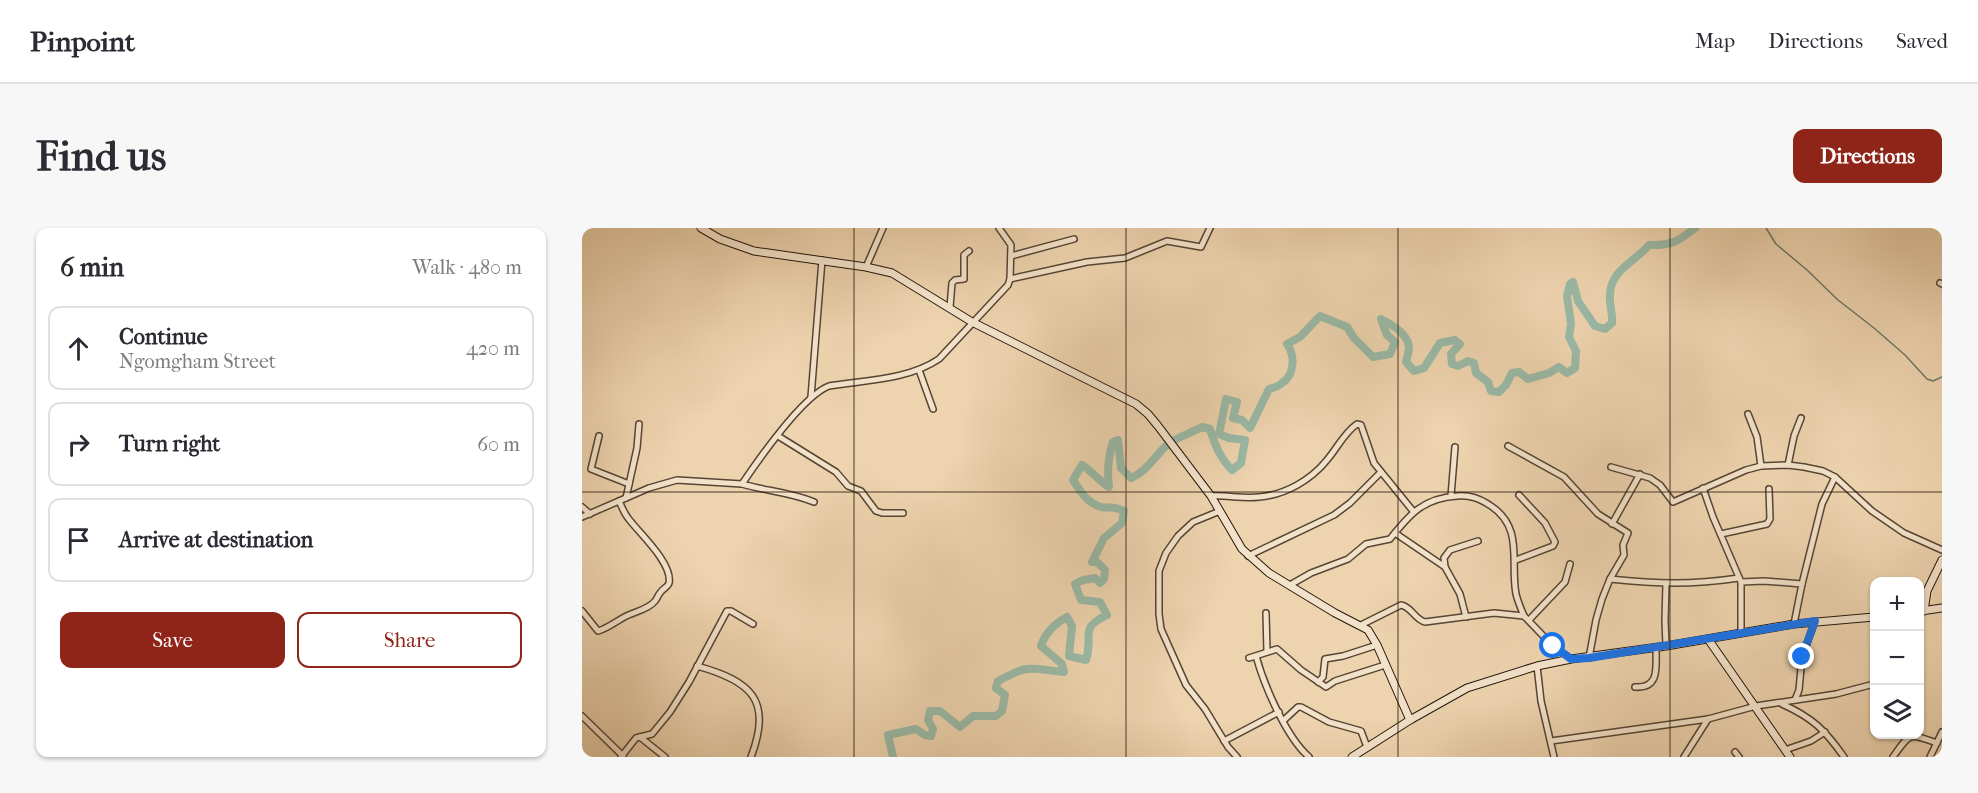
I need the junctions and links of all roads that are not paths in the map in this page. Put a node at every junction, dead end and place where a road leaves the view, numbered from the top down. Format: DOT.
graph roads {
  1 [pos="701,228"];
  2 [pos="883,228"];
  3 [pos="999,228"];
  4 [pos="1210,228"];
  5 [pos="1074,238"];
  6 [pos="969,251"];
  7 [pos="1011,256"];
  8 [pos="822,260"];
  9 [pos="866,267"];
  10 [pos="1010,279"];
  11 [pos="950,307"];
  12 [pos="972,322"];
  13 [pos="919,370"];
  14 [pos="811,398"];
  15 [pos="933,409"];
  16 [pos="1748,414"];
  17 [pos="1801,418"];
  18 [pos="639,424"];
  19 [pos="599,436"];
  20 [pos="778,436"];
  21 [pos="1508,446"];
  22 [pos="1455,447"];
  23 [pos="1788,465"];
  24 [pos="1761,466"];
  25 [pos="1611,467"];
  26 [pos="1381,472"];
  27 [pos="1640,474"];
  28 [pos="1835,477"];
  29 [pos="629,484"];
  30 [pos="742,484"];
  31 [pos="1703,488"];
  32 [pos="1769,489"];
  33 [pos="1519,495"];
  34 [pos="1211,496"];
  35 [pos="1451,496"];
  36 [pos="626,498"];
  37 [pos="619,501"];
  38 [pos="814,502"];
  39 [pos="582,507"];
  40 [pos="1220,511"];
  41 [pos="1413,511"];
  42 [pos="903,513"];
  43 [pos="590,514"];
  44 [pos="582,518"];
  45 [pos="1612,524"];
  46 [pos="1395,533"];
  47 [pos="1721,534"];
  48 [pos="1478,541"];
  49 [pos="1942,550"];
  50 [pos="1248,556"];
  51 [pos="1516,560"];
  52 [pos="1942,560"];
  53 [pos="1570,564"];
  54 [pos="1445,567"];
  55 [pos="1610,579"];
  56 [pos="1740,580"];
  57 [pos="1666,584"];
  58 [pos="1802,584"];
  59 [pos="1290,585"];
  60 [pos="1924,603"];
  61 [pos="1942,609"];
  62 [pos="582,611"];
  63 [pos="1924,611"];
  64 [pos="1266,613"];
  65 [pos="1466,616"];
  66 [pos="1870,617"];
  67 [pos="1526,618"];
  68 [pos="1815,621"];
  69 [pos="753,624"];
  70 [pos="1794,624"];
  71 [pos="1361,625"];
  72 [pos="1741,633"];
  73 [pos="1719,637"];
  74 [pos="1707,639"];
  75 [pos="1377,645"];
  76 [pos="1666,646"];
  77 [pos="1656,648"];
  78 [pos="1560,651"];
  79 [pos="1716,651"];
  80 [pos="1267,652"];
  81 [pos="1256,656"];
  82 [pos="1249,658"];
  83 [pos="1589,658"];
  84 [pos="1571,659"];
  85 [pos="1560,661"];
  86 [pos="1385,665"];
  87 [pos="697,666"];
  88 [pos="1537,666"];
  89 [pos="1318,682"];
  90 [pos="1871,685"];
  91 [pos="1635,687"];
  92 [pos="1799,690"];
  93 [pos="1803,698"];
  94 [pos="1795,700"];
  95 [pos="1781,703"];
  96 [pos="1756,706"];
  97 [pos="1279,712"];
  98 [pos="582,716"];
  99 [pos="1708,719"];
  100 [pos="1410,720"];
  101 [pos="1283,721"];
  102 [pos="1826,732"];
  103 [pos="1942,732"];
  104 [pos="640,737"];
  105 [pos="1224,741"];
  106 [pos="1551,741"];
  107 [pos="1937,743"];
  108 [pos="1785,750"];
  109 [pos="1364,752"];
  110 [pos="622,757"];
  111 [pos="665,757"];
  112 [pos="751,757"];
  113 [pos="1237,757"];
  114 [pos="1309,757"];
  115 [pos="1352,757"];
  116 [pos="1554,757"];
  117 [pos="1684,757"];
  118 [pos="1790,757"];
  119 [pos="1844,757"];
  120 [pos="1893,757"];
  121 [pos="1930,757"];
  1 -- 8 [label="street"];
  2 -- 9 [label="street"];
  3 -- 7 [label="street"];
  4 -- 10 [label="street"];
  5 -- 7 [label="street"];
  6 -- 11 [label="street"];
  7 -- 10 [label="street"];
  8 -- 9 [label="street"];
  8 -- 14 [label="street"];
  9 -- 11 [label="street"];
  10 -- 12 [label="street"];
  11 -- 12 [label="street"];
  12 -- 13 [label="street"];
  12 -- 34 [label="street"];
  13 -- 14 [label="street"];
  13 -- 15 [label="street"];
  14 -- 20 [label="street"];
  16 -- 24 [label="street"];
  17 -- 23 [label="street"];
  18 -- 29 [label="street"];
  19 -- 29 [label="street"];
  20 -- 30 [label="street"];
  20 -- 42 [label="street"];
  21 -- 45 [label="street"];
  22 -- 35 [label="street"];
  23 -- 24 [label="street"];
  23 -- 28 [label="street"];
  24 -- 31 [label="street"];
  25 -- 27 [label="street"];
  26 -- 34 [label="street"];
  26 -- 41 [label="street"];
  26 -- 50 [label="street"];
  27 -- 31 [label="street"];
  27 -- 45 [label="street"];
  28 -- 49 [label="street"];
  28 -- 58 [label="street"];
  29 -- 36 [label="street"];
  30 -- 36 [label="street"];
  30 -- 38 [label="street"];
  31 -- 47 [label="street"];
  32 -- 47 [label="street"];
  33 -- 51 [label="street"];
  34 -- 40 [label="street"];
  35 -- 41 [label="street"];
  35 -- 51 [label="street"];
  36 -- 37 [label="street"];
  37 -- 43 [label="street"];
  37 -- 62 [label="street"];
  39 -- 43 [label="street"];
  40 -- 50 [label="street"];
  40 -- 105 [label="street"];
  41 -- 46 [label="street"];
  43 -- 44 [label="street"];
  45 -- 55 [label="street"];
  46 -- 54 [label="street"];
  46 -- 59 [label="street"];
  47 -- 56 [label="street"];
  48 -- 54 [label="street"];
  50 -- 59 [label="street"];
  51 -- 67 [label="street"];
  52 -- 60 [label="street"];
  53 -- 67 [label="street"];
  54 -- 65 [label="street"];
  55 -- 57 [label="street"];
  55 -- 83 [label="street"];
  56 -- 57 [label="street"];
  56 -- 58 [label="street"];
  56 -- 72 [label="street"];
  57 -- 76 [label="street"];
  58 -- 70 [label="street"];
  59 -- 71 [label="street"];
  61 -- 63 [label="street"];
  64 -- 80 [label="street"];
  65 -- 67 [label="street"];
  65 -- 71 [label="street"];
  66 -- 68 [label="street"];
  67 -- 78 [label="street"];
  68 -- 70 [label="street"];
  68 -- 92 [label="street"];
  69 -- 87 [label="street"];
  70 -- 72 [label="street"];
  71 -- 75 [label="street"];
  72 -- 73 [label="street"];
  73 -- 74 [label="street"];
  73 -- 79 [label="street"];
  74 -- 76 [label="street"];
  74 -- 79 [label="street"];
  75 -- 86 [label="street"];
  75 -- 89 [label="street"];
  76 -- 77 [label="street"];
  77 -- 83 [label="street"];
  77 -- 91 [label="street"];
  78 -- 84 [label="street"];
  78 -- 85 [label="street"];
  79 -- 96 [label="street"];
  80 -- 81 [label="street"];
  80 -- 89 [label="street"];
  81 -- 82 [label="street"];
  81 -- 97 [label="street"];
  83 -- 84 [label="street"];
  84 -- 85 [label="street"];
  85 -- 88 [label="street"];
  86 -- 89 [label="street"];
  86 -- 100 [label="street"];
  87 -- 104 [label="street"];
  87 -- 112 [label="street"];
  88 -- 100 [label="street"];
  88 -- 106 [label="street"];
  90 -- 93 [label="street"];
  92 -- 93 [label="street"];
  92 -- 94 [label="street"];
  93 -- 94 [label="street"];
  94 -- 95 [label="street"];
  95 -- 96 [label="street"];
  95 -- 102 [label="street"];
  96 -- 99 [label="street"];
  96 -- 108 [label="street"];
  97 -- 101 [label="street"];
  97 -- 105 [label="street"];
  98 -- 110 [label="street"];
  99 -- 106 [label="street"];
  99 -- 117 [label="street"];
  100 -- 109 [label="street"];
  101 -- 109 [label="street"];
  101 -- 114 [label="street"];
  102 -- 108 [label="street"];
  102 -- 119 [label="street"];
  103 -- 107 [label="street"];
  104 -- 110 [label="street"];
  104 -- 111 [label="street"];
  105 -- 113 [label="street"];
  106 -- 116 [label="street"];
  107 -- 120 [label="street"];
  107 -- 121 [label="street"];
  108 -- 118 [label="street"];
  109 -- 115 [label="street"];
}
